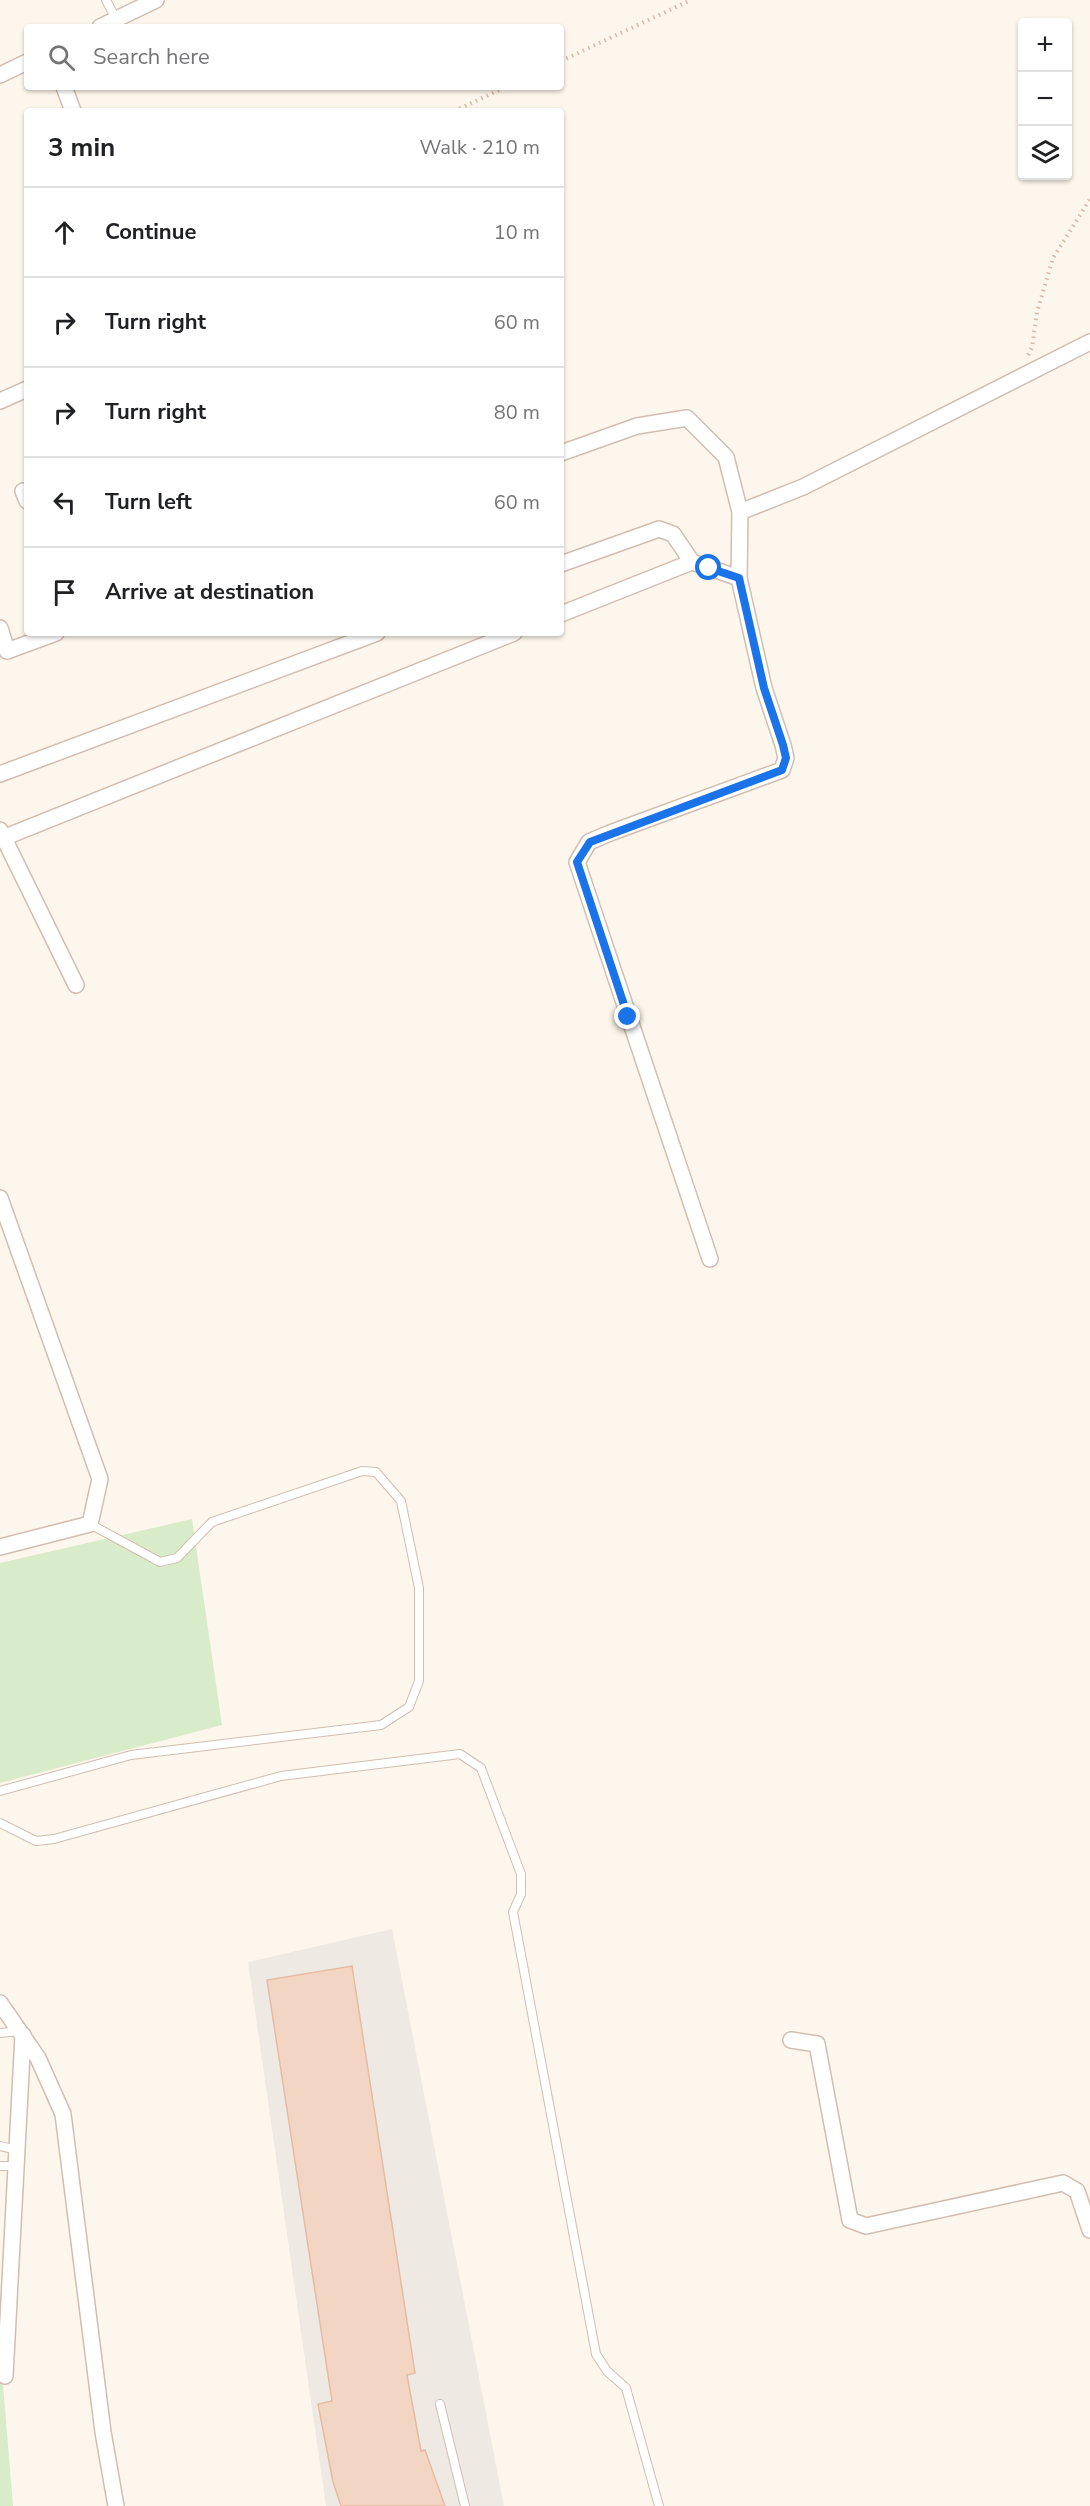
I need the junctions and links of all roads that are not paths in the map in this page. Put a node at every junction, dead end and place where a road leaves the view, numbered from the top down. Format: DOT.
graph roads {
  1 [pos="106,0"];
  2 [pos="156,0"];
  3 [pos="116,19"];
  4 [pos="106,24"];
  5 [pos="24,63"];
  6 [pos="1,72"];
  7 [pos="65,90"];
  8 [pos="72,108"];
  9 [pos="1090,342"];
  10 [pos="24,390"];
  11 [pos="0,401"];
  12 [pos="564,452"];
  13 [pos="740,512"];
  14 [pos="692,562"];
  15 [pos="564,563"];
  16 [pos="739,578"];
  17 [pos="564,613"];
  18 [pos="0,628"];
  19 [pos="50,636"];
  20 [pos="369,636"];
  21 [pos="506,636"];
  22 [pos="4,657"];
  23 [pos="0,774"];
  24 [pos="1,834"];
  25 [pos="76,985"];
  26 [pos="0,1198"];
  27 [pos="710,1259"];
  28 [pos="90,1524"];
  29 [pos="0,1547"];
  30 [pos="0,1791"];
  31 [pos="0,1822"];
  32 [pos="0,2003"];
  33 [pos="0,2033"];
  34 [pos="21,2033"];
  35 [pos="791,2040"];
  36 [pos="0,2146"];
  37 [pos="16,2150"];
  38 [pos="0,2166"];
  39 [pos="16,2166"];
  40 [pos="1090,2230"];
  41 [pos="5,2376"];
  42 [pos="440,2404"];
  43 [pos="116,2506"];
  44 [pos="465,2506"];
  45 [pos="659,2506"];
  1 -- 3 [label="lane"];
  2 -- 3 [label="street"];
  3 -- 4 [label="street"];
  5 -- 6 [label="street"];
  7 -- 8 [label="street"];
  9 -- 13 [label="street"];
  10 -- 11 [label="street"];
  12 -- 13 [label="street"];
  13 -- 16 [label="street"];
  14 -- 15 [label="street"];
  14 -- 16 [label="street"];
  14 -- 17 [label="street"];
  16 -- 27 [label="street"];
  18 -- 22 [label="street"];
  19 -- 22 [label="street"];
  20 -- 23 [label="street"];
  21 -- 24 [label="street"];
  24 -- 25 [label="street"];
  26 -- 28 [label="street"];
  28 -- 29 [label="street"];
  28 -- 30 [label="lane"];
  31 -- 45 [label="lane"];
  32 -- 34 [label="street"];
  33 -- 34 [label="lane"];
  34 -- 37 [label="street"];
  34 -- 43 [label="street"];
  35 -- 40 [label="street"];
  36 -- 37 [label="lane"];
  37 -- 39 [label="street"];
  38 -- 39 [label="lane"];
  39 -- 41 [label="street"];
  42 -- 44 [label="lane"];
}
